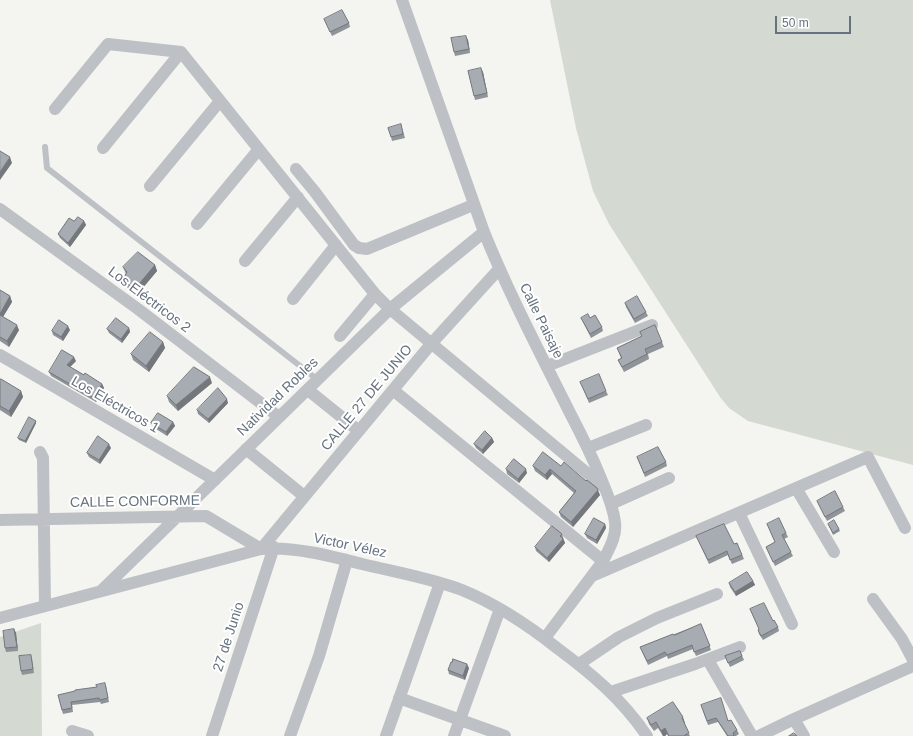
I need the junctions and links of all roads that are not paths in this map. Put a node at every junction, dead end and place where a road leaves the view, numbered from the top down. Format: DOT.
graph roads {
  1 [pos="402,0"];
  2 [pos="181,52"];
  3 [pos="220,101"];
  4 [pos="55,109"];
  5 [pos="45,147"];
  6 [pos="103,148"];
  7 [pos="259,149"];
  8 [pos="296,169"];
  9 [pos="150,186"];
  10 [pos="298,197"];
  11 [pos="473,205"];
  12 [pos="0,209"];
  13 [pos="197,224"];
  14 [pos="484,232"];
  15 [pos="336,245"];
  16 [pos="245,261"];
  17 [pos="499,269"];
  18 [pos="375,294"];
  19 [pos="293,299"];
  20 [pos="390,309"];
  21 [pos="652,325"];
  22 [pos="340,336"];
  23 [pos="431,344"];
  24 [pos="0,355"];
  25 [pos="547,366"];
  26 [pos="318,380"];
  27 [pos="308,390"];
  28 [pos="393,390"];
  29 [pos="279,417"];
  30 [pos="646,425"];
  31 [pos="359,431"];
  32 [pos="588,448"];
  33 [pos="246,449"];
  34 [pos="40,452"];
  35 [pos="669,478"];
  36 [pos="214,480"];
  37 [pos="605,488"];
  38 [pos="796,488"];
  39 [pos="304,496"];
  40 [pos="611,504"];
  41 [pos="740,513"];
  42 [pos="177,516"];
  43 [pos="44,519"];
  44 [pos="0,520"];
  45 [pos="905,528"];
  46 [pos="274,547"];
  47 [pos="261,549"];
  48 [pos="834,552"];
  49 [pos="348,560"];
  50 [pos="602,561"];
  51 [pos="591,577"];
  52 [pos="440,582"];
  53 [pos="101,591"];
  54 [pos="717,594"];
  55 [pos="873,599"];
  56 [pos="45,606"];
  57 [pos="500,609"];
  58 [pos="0,618"];
  59 [pos="792,624"];
  60 [pos="545,638"];
  61 [pos="740,647"];
  62 [pos="708,660"];
  63 [pos="913,660"];
  64 [pos="579,664"];
  65 [pos="913,666"];
  66 [pos="611,692"];
  67 [pos="399,698"];
  68 [pos="794,719"];
  69 [pos="460,720"];
  70 [pos="72,731"];
  71 [pos="88,736"];
  72 [pos="212,736"];
  73 [pos="290,736"];
  74 [pos="386,736"];
  75 [pos="454,736"];
  76 [pos="506,736"];
  77 [pos="647,736"];
  78 [pos="752,736"];
  79 [pos="760,736"];
  80 [pos="804,736"];
  1 -- 11 [label="street, Calle Paisaje"];
  2 -- 3 [label="street"];
  2 -- 4 [label="street"];
  2 -- 6 [label="street"];
  3 -- 7 [label="street"];
  3 -- 9 [label="street"];
  5 -- 26 [label="lane"];
  7 -- 10 [label="street"];
  7 -- 13 [label="street"];
  8 -- 11 [label="street"];
  10 -- 15 [label="street"];
  10 -- 16 [label="street"];
  11 -- 14 [label="street, Calle Paisaje"];
  12 -- 29 [label="street, Los Eléctricos 2"];
  14 -- 17 [label="street, Calle Paisaje"];
  14 -- 20 [label="street, Natividad Robles"];
  15 -- 18 [label="street"];
  15 -- 19 [label="street"];
  17 -- 23 [label="street, CALLE 27 DE JUNIO"];
  17 -- 25 [label="street, Calle Paisaje"];
  18 -- 20 [label="street"];
  18 -- 22 [label="street"];
  20 -- 23 [label="street"];
  20 -- 26 [label="street, Natividad Robles"];
  21 -- 25 [label="street"];
  23 -- 28 [label="street, CALLE 27 DE JUNIO"];
  23 -- 37 [label="street"];
  24 -- 36 [label="street, Los Eléctricos 1"];
  25 -- 32 [label="street, Calle Paisaje"];
  26 -- 27 [label="street, Natividad Robles"];
  27 -- 29 [label="street, Natividad Robles"];
  27 -- 31 [label="street"];
  28 -- 31 [label="street, CALLE 27 DE JUNIO"];
  28 -- 50 [label="street"];
  29 -- 33 [label="street, Natividad Robles"];
  30 -- 32 [label="street"];
  31 -- 39 [label="street, CALLE 27 DE JUNIO"];
  32 -- 37 [label="street, Calle Paisaje"];
  33 -- 36 [label="street, Natividad Robles"];
  33 -- 39 [label="street"];
  34 -- 43 [label="street"];
  35 -- 40 [label="street"];
  36 -- 42 [label="street, Natividad Robles"];
  37 -- 40 [label="street, Calle Paisaje"];
  38 -- 41 [label="street"];
  38 -- 45 [label="street"];
  38 -- 48 [label="street"];
  39 -- 47 [label="street, CALLE 27 DE JUNIO"];
  40 -- 50 [label="street, Calle Paisaje"];
  41 -- 51 [label="street"];
  41 -- 59 [label="street"];
  42 -- 43 [label="street, CALLE CONFORME"];
  42 -- 47 [label="street, CALLE CONFORME"];
  42 -- 53 [label="street, Natividad Robles"];
  43 -- 44 [label="street, CALLE CONFORME"];
  43 -- 56 [label="street"];
  46 -- 47 [label="street, Victor Vélez"];
  46 -- 49 [label="street, Victor Vélez"];
  46 -- 72 [label="street, 27 de Junio"];
  47 -- 53 [label="street, Victor Vélez"];
  49 -- 52 [label="street, Victor Vélez"];
  49 -- 73 [label="street"];
  50 -- 51 [label="street, Calle Paisaje"];
  51 -- 60 [label="street, Calle Paisaje"];
  52 -- 57 [label="street, Victor Vélez"];
  52 -- 67 [label="street"];
  53 -- 56 [label="street, Victor Vélez"];
  54 -- 64 [label="street"];
  55 -- 63 [label="street"];
  56 -- 58 [label="street, Victor Vélez"];
  57 -- 60 [label="street, Victor Vélez"];
  57 -- 69 [label="street"];
  60 -- 64 [label="street, Victor Vélez"];
  61 -- 62 [label="street"];
  62 -- 66 [label="street"];
  62 -- 78 [label="street"];
  64 -- 66 [label="street, Victor Vélez"];
  65 -- 68 [label="street"];
  66 -- 77 [label="street, Victor Vélez"];
  67 -- 69 [label="street"];
  67 -- 74 [label="street"];
  68 -- 79 [label="street"];
  68 -- 80 [label="street"];
  69 -- 75 [label="street"];
  69 -- 76 [label="street"];
  70 -- 71 [label="street"];
}
